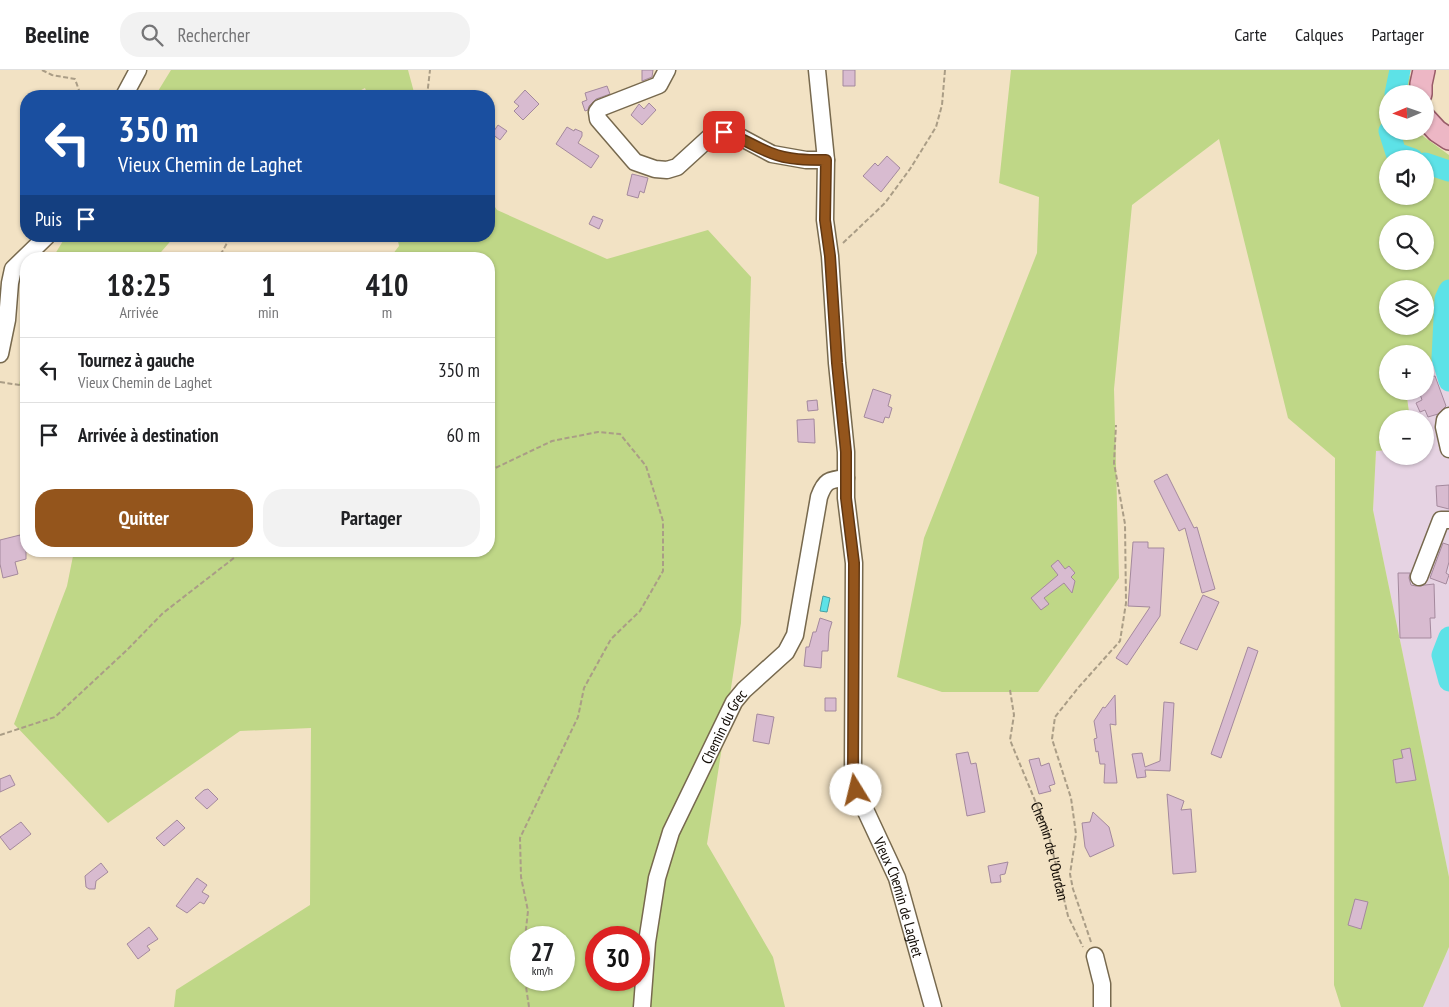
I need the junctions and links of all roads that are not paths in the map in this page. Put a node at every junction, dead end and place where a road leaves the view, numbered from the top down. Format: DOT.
graph roads {
  1 [pos="138,70"];
  2 [pos="667,70"];
  3 [pos="817,70"];
  4 [pos="1424,70"];
  5 [pos="1421,85"];
  6 [pos="127,90"];
  7 [pos="1434,128"];
  8 [pos="1449,139"];
  9 [pos="826,160"];
  10 [pos="41,242"];
  11 [pos="31,252"];
  12 [pos="20,262"];
  13 [pos="0,354"];
  14 [pos="1449,416"];
  15 [pos="1449,449"];
  16 [pos="846,478"];
  17 [pos="1449,520"];
  18 [pos="1419,577"];
  19 [pos="1095,956"];
  20 [pos="642,1007"];
  21 [pos="933,1007"];
  22 [pos="1102,1007"];
  1 -- 6 [label="street"];
  2 -- 9 [label="street"];
  3 -- 9 [label="street, Vieux Chemin de Laghet"];
  4 -- 5 [label="main road"];
  7 -- 8 [label="main road"];
  9 -- 16 [label="street, Vieux Chemin de Laghet"];
  10 -- 11 [label="street"];
  12 -- 13 [label="street"];
  14 -- 15 [label="street"];
  16 -- 20 [label="street, Chemin du Grec"];
  16 -- 21 [label="street, Vieux Chemin de Laghet"];
  17 -- 18 [label="street"];
  19 -- 22 [label="street"];
}
